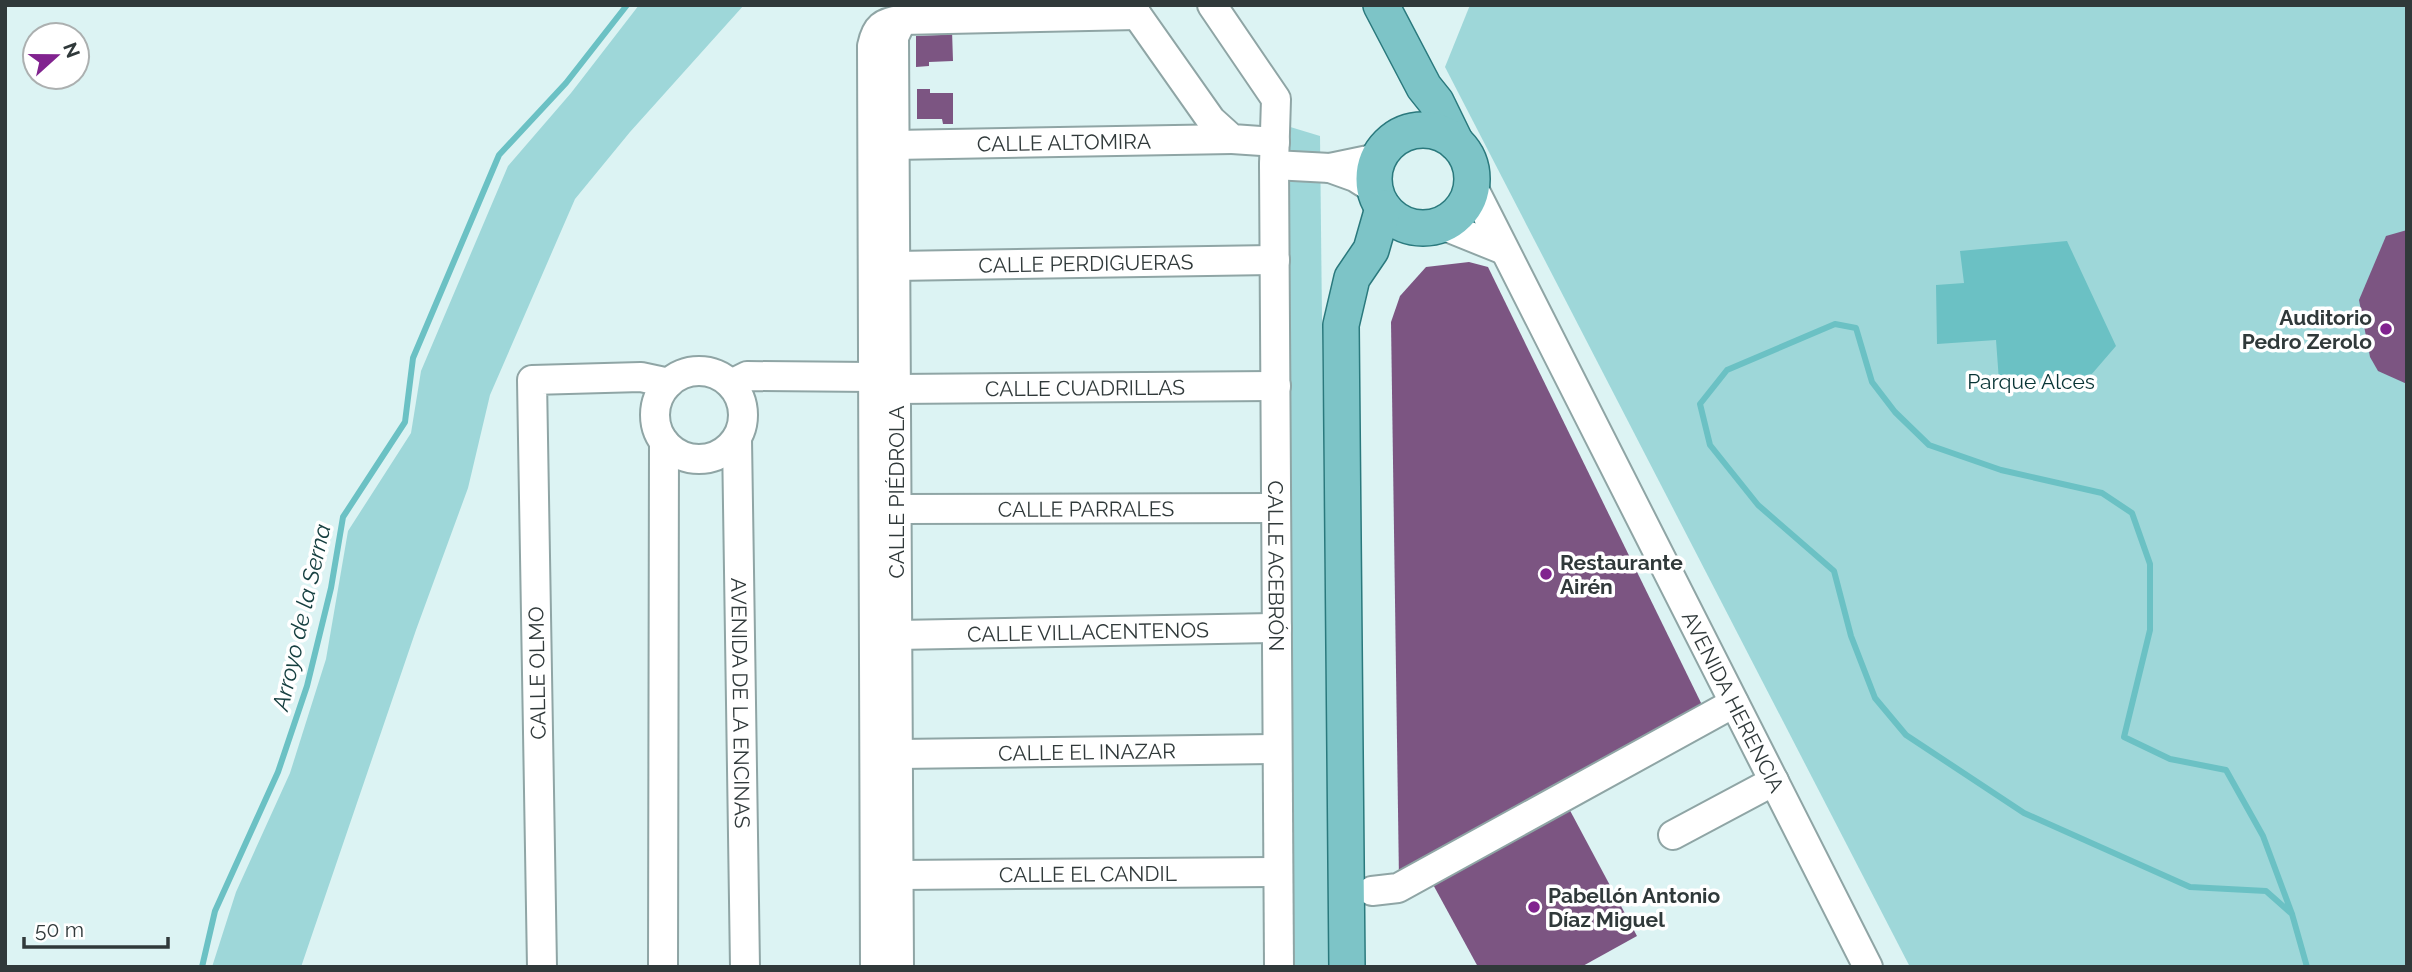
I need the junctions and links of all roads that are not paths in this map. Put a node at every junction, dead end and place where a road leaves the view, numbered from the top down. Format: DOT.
graph roads {
  1 [pos="1212,5"];
  2 [pos="1381,5"];
  3 [pos="1133,10"];
  4 [pos="936,13"];
  5 [pos="902,20"];
  6 [pos="1424,87"];
  7 [pos="1417,130"];
  8 [pos="1232,139"];
  9 [pos="1456,143"];
  10 [pos="894,145"];
  11 [pos="1275,153"];
  12 [pos="1378,185"];
  13 [pos="1472,185"];
  14 [pos="1428,227"];
  15 [pos="1371,250"];
  16 [pos="1504,250"];
  17 [pos="1275,260"];
  18 [pos="895,266"];
  19 [pos="669,383"];
  20 [pos="884,383"];
  21 [pos="731,384"];
  22 [pos="1276,386"];
  23 [pos="737,439"];
  24 [pos="664,442"];
  25 [pos="1276,508"];
  26 [pos="897,509"];
  27 [pos="1277,628"];
  28 [pos="897,635"];
  29 [pos="1734,703"];
  30 [pos="1277,749"];
  31 [pos="898,754"];
  32 [pos="1774,781"];
  33 [pos="1673,835"];
  34 [pos="1278,872"];
  35 [pos="898,875"];
  36 [pos="1372,891"];
  37 [pos="542,967"];
  38 [pos="663,967"];
  39 [pos="745,967"];
  40 [pos="875,967"];
  41 [pos="899,967"];
  42 [pos="1279,967"];
  43 [pos="1347,967"];
  44 [pos="1868,967"];
  1 -- 11 [label="street, CALLE ACEBRÓN"];
  2 -- 6 [label="main road"];
  3 -- 4 [label="street"];
  3 -- 8 [label="street"];
  4 -- 5 [label="street"];
  5 -- 10 [label="street, CALLE PIÉDROLA"];
  5 -- 20 [label="street"];
  6 -- 7 [label="main road"];
  6 -- 9 [label="main road"];
  7 -- 9 [label="main road"];
  7 -- 12 [label="main road"];
  8 -- 10 [label="street, CALLE ALTOMIRA"];
  8 -- 11 [label="street, CALLE ALTOMIRA"];
  9 -- 13 [label="main road"];
  10 -- 18 [label="street, CALLE PIÉDROLA"];
  11 -- 12 [label="street, CALLE ALTOMIRA"];
  11 -- 17 [label="street, CALLE ACEBRÓN"];
  12 -- 14 [label="main road"];
  12 -- 15 [label="main road"];
  13 -- 14 [label="main road"];
  13 -- 16 [label="street, AVENIDA HERENCIA"];
  14 -- 15 [label="main road"];
  14 -- 16 [label="street"];
  15 -- 43 [label="main road"];
  16 -- 29 [label="street, AVENIDA HERENCIA"];
  17 -- 18 [label="street, CALLE PERDIGUERAS"];
  17 -- 22 [label="street, CALLE ACEBRÓN"];
  18 -- 20 [label="street, CALLE PIÉDROLA"];
  19 -- 21 [label="street"];
  19 -- 24 [label="street"];
  19 -- 37 [label="street, CALLE OLMO"];
  20 -- 21 [label="street, CALLE CUADRILLAS"];
  20 -- 22 [label="street, CALLE CUADRILLAS"];
  20 -- 26 [label="street, CALLE PIÉDROLA"];
  20 -- 40 [label="street"];
  21 -- 23 [label="street"];
  22 -- 25 [label="street, CALLE ACEBRÓN"];
  23 -- 24 [label="street"];
  23 -- 39 [label="street, AVENIDA DE LA ENCINAS"];
  24 -- 38 [label="street"];
  25 -- 26 [label="street, CALLE PARRALES"];
  25 -- 27 [label="street, CALLE ACEBRÓN"];
  26 -- 28 [label="street, CALLE PIÉDROLA"];
  27 -- 28 [label="street, CALLE VILLACENTENOS"];
  27 -- 30 [label="street, CALLE ACEBRÓN"];
  28 -- 31 [label="street, CALLE PIÉDROLA"];
  29 -- 32 [label="street, AVENIDA HERENCIA"];
  29 -- 36 [label="street"];
  30 -- 31 [label="street, CALLE EL INAZAR"];
  30 -- 34 [label="street, CALLE ACEBRÓN"];
  31 -- 35 [label="street, CALLE PIÉDROLA"];
  32 -- 33 [label="street"];
  32 -- 44 [label="street, AVENIDA HERENCIA"];
  34 -- 35 [label="street, CALLE EL CANDIL"];
  34 -- 42 [label="street, CALLE ACEBRÓN"];
  35 -- 41 [label="street, CALLE PIÉDROLA"];
}
